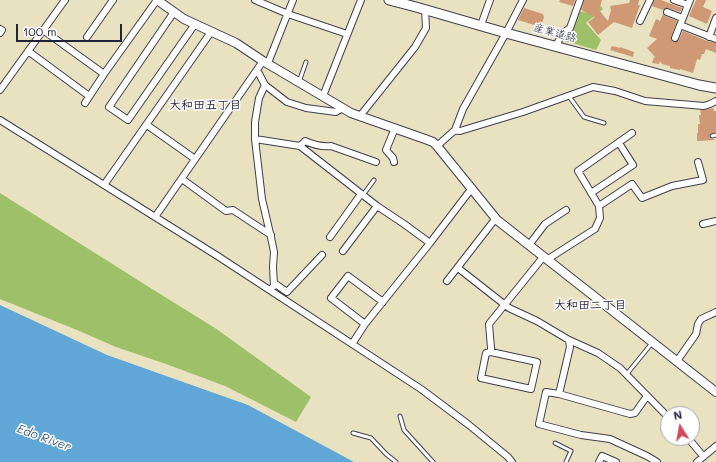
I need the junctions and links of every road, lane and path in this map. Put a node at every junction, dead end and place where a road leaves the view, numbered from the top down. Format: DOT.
graph roads {
  1 [pos="65,0"];
  2 [pos="113,0"];
  3 [pos="255,0"];
  4 [pos="294,0"];
  5 [pos="361,0"];
  6 [pos="389,0"];
  7 [pos="490,0"];
  8 [pos="523,0"];
  9 [pos="580,0"];
  10 [pos="650,0"];
  11 [pos="674,0"];
  12 [pos="159,1"];
  13 [pos="689,3"];
  14 [pos="425,9"];
  15 [pos="174,12"];
  16 [pos="667,12"];
  17 [pos="288,14"];
  18 [pos="682,18"];
  19 [pos="716,18"];
  20 [pos="640,22"];
  21 [pos="195,24"];
  22 [pos="481,25"];
  23 [pos="680,25"];
  24 [pos="0,29"];
  25 [pos="43,30"];
  26 [pos="211,32"];
  27 [pos="0,33"];
  28 [pos="506,33"];
  29 [pos="347,34"];
  30 [pos="709,36"];
  31 [pos="87,37"];
  32 [pos="674,38"];
  33 [pos="716,39"];
  34 [pos="556,46"];
  35 [pos="28,51"];
  36 [pos="266,62"];
  37 [pos="306,62"];
  38 [pos="257,70"];
  39 [pos="104,74"];
  40 [pos="299,82"];
  41 [pos="265,85"];
  42 [pos="716,88"];
  43 [pos="0,90"];
  44 [pos="89,96"];
  45 [pos="323,96"];
  46 [pos="568,96"];
  47 [pos="716,101"];
  48 [pos="85,103"];
  49 [pos="343,108"];
  50 [pos="360,116"];
  51 [pos="0,120"];
  52 [pos="604,123"];
  53 [pos="147,125"];
  54 [pos="395,128"];
  55 [pos="454,130"];
  56 [pos="632,134"];
  57 [pos="255,139"];
  58 [pos="619,143"];
  59 [pos="300,146"];
  60 [pos="437,146"];
  61 [pos="195,159"];
  62 [pos="376,162"];
  63 [pos="394,162"];
  64 [pos="698,162"];
  65 [pos="182,179"];
  66 [pos="374,180"];
  67 [pos="104,185"];
  68 [pos="472,188"];
  69 [pos="591,193"];
  70 [pos="362,194"];
  71 [pos="377,206"];
  72 [pos="599,206"];
  73 [pos="566,210"];
  74 [pos="155,217"];
  75 [pos="496,218"];
  76 [pos="716,221"];
  77 [pos="703,224"];
  78 [pos="271,235"];
  79 [pos="330,237"];
  80 [pos="430,243"];
  81 [pos="529,245"];
  82 [pos="343,251"];
  83 [pos="322,255"];
  84 [pos="546,258"];
  85 [pos="458,268"];
  86 [pos="448,281"];
  87 [pos="274,283"];
  88 [pos="270,290"];
  89 [pos="383,302"];
  90 [pos="505,304"];
  91 [pos="716,312"];
  92 [pos="365,324"];
  93 [pos="569,340"];
  94 [pos="354,341"];
  95 [pos="653,342"];
  96 [pos="491,352"];
  97 [pos="677,360"];
  98 [pos="626,375"];
  99 [pos="716,392"];
  100 [pos="559,394"];
  101 [pos="647,396"];
  102 [pos="660,410"];
  103 [pos="400,416"];
  104 [pos="353,433"];
  105 [pos="555,443"];
  106 [pos="695,446"];
  107 [pos="716,446"];
  108 [pos="704,456"];
  109 [pos="396,462"];
  110 [pos="433,462"];
  111 [pos="512,462"];
  112 [pos="566,462"];
  113 [pos="599,462"];
  114 [pos="616,462"];
  115 [pos="657,462"];
  116 [pos="697,462"];
  1 -- 25 [label="street"];
  2 -- 31 [label="street"];
  3 -- 17 [label="street"];
  4 -- 17 [label="street"];
  5 -- 29 [label="street"];
  6 -- 14 [label="main road, 産業道路"];
  7 -- 22 [label="street"];
  8 -- 28 [label="street"];
  9 -- 34 [label="street"];
  10 -- 20 [label="street"];
  11 -- 13 [label="street"];
  12 -- 15 [label="street"];
  12 -- 39 [label="street"];
  13 -- 18 [label="street"];
  14 -- 22 [label="main road, 産業道路"];
  14 -- 50 [label="street"];
  15 -- 21 [label="street"];
  15 -- 21 [label="street"];
  16 -- 18 [label="street"];
  17 -- 29 [label="street"];
  17 -- 36 [label="street"];
  18 -- 23 [label="street"];
  19 -- 30 [label="street"];
  21 -- 26 [label="street"];
  22 -- 28 [label="main road, 産業道路"];
  23 -- 30 [label="street"];
  23 -- 32 [label="street"];
  24 -- 27 [label="street"];
  25 -- 35 [label="street"];
  25 -- 39 [label="street"];
  26 -- 36 [label="street"];
  26 -- 53 [label="street"];
  28 -- 34 [label="main road, 産業道路"];
  28 -- 55 [label="street"];
  29 -- 45 [label="street"];
  30 -- 33 [label="street"];
  34 -- 42 [label="main road, 産業道路"];
  35 -- 43 [label="street"];
  35 -- 44 [label="street"];
  36 -- 38 [label="street"];
  36 -- 40 [label="street"];
  37 -- 40 [label="lane"];
  38 -- 41 [label="street"];
  38 -- 61 [label="street"];
  39 -- 44 [label="street"];
  40 -- 45 [label="street"];
  41 -- 49 [label="street"];
  41 -- 57 [label="street"];
  44 -- 48 [label="street"];
  45 -- 49 [label="street"];
  46 -- 47 [label="street"];
  46 -- 52 [label="lane"];
  46 -- 55 [label="street"];
  49 -- 50 [label="street"];
  50 -- 54 [label="street"];
  51 -- 67 [label="street"];
  53 -- 61 [label="street"];
  53 -- 67 [label="street"];
  54 -- 60 [label="street"];
  54 -- 63 [label="street"];
  55 -- 60 [label="street"];
  56 -- 58 [label="street"];
  57 -- 59 [label="street"];
  57 -- 78 [label="street"];
  58 -- 69 [label="street"];
  58 -- 69 [label="street"];
  59 -- 62 [label="street"];
  59 -- 70 [label="street"];
  60 -- 68 [label="street"];
  61 -- 65 [label="street"];
  64 -- 72 [label="street"];
  65 -- 74 [label="street"];
  65 -- 78 [label="street"];
  66 -- 70 [label="lane"];
  67 -- 74 [label="street"];
  68 -- 75 [label="street"];
  68 -- 80 [label="street"];
  69 -- 72 [label="street"];
  70 -- 71 [label="street"];
  70 -- 79 [label="street"];
  71 -- 80 [label="street"];
  71 -- 82 [label="street"];
  72 -- 84 [label="street"];
  73 -- 81 [label="street"];
  74 -- 88 [label="street"];
  75 -- 81 [label="street"];
  75 -- 85 [label="street"];
  76 -- 77 [label="street"];
  78 -- 87 [label="street"];
  80 -- 89 [label="street"];
  81 -- 84 [label="street"];
  83 -- 87 [label="street"];
  84 -- 90 [label="street"];
  84 -- 95 [label="street"];
  85 -- 86 [label="street"];
  85 -- 90 [label="street"];
  87 -- 88 [label="street"];
  88 -- 111 [label="street"];
  89 -- 92 [label="street"];
  89 -- 92 [label="street"];
  90 -- 93 [label="street"];
  90 -- 96 [label="street"];
  91 -- 97 [label="street"];
  92 -- 94 [label="street"];
  93 -- 98 [label="street"];
  93 -- 100 [label="street"];
  95 -- 97 [label="street"];
  95 -- 98 [label="lane"];
  96 -- 96 [label="street"];
  97 -- 99 [label="street"];
  98 -- 101 [label="street"];
  100 -- 101 [label="street"];
  100 -- 115 [label="street"];
  101 -- 102 [label="street"];
  103 -- 110 [label="lane"];
  104 -- 109 [label="lane"];
  105 -- 112 [label="lane"];
  106 -- 108 [label="street"];
  107 -- 108 [label="street"];
  108 -- 116 [label="street"];
  113 -- 114 [label="street"];
}
